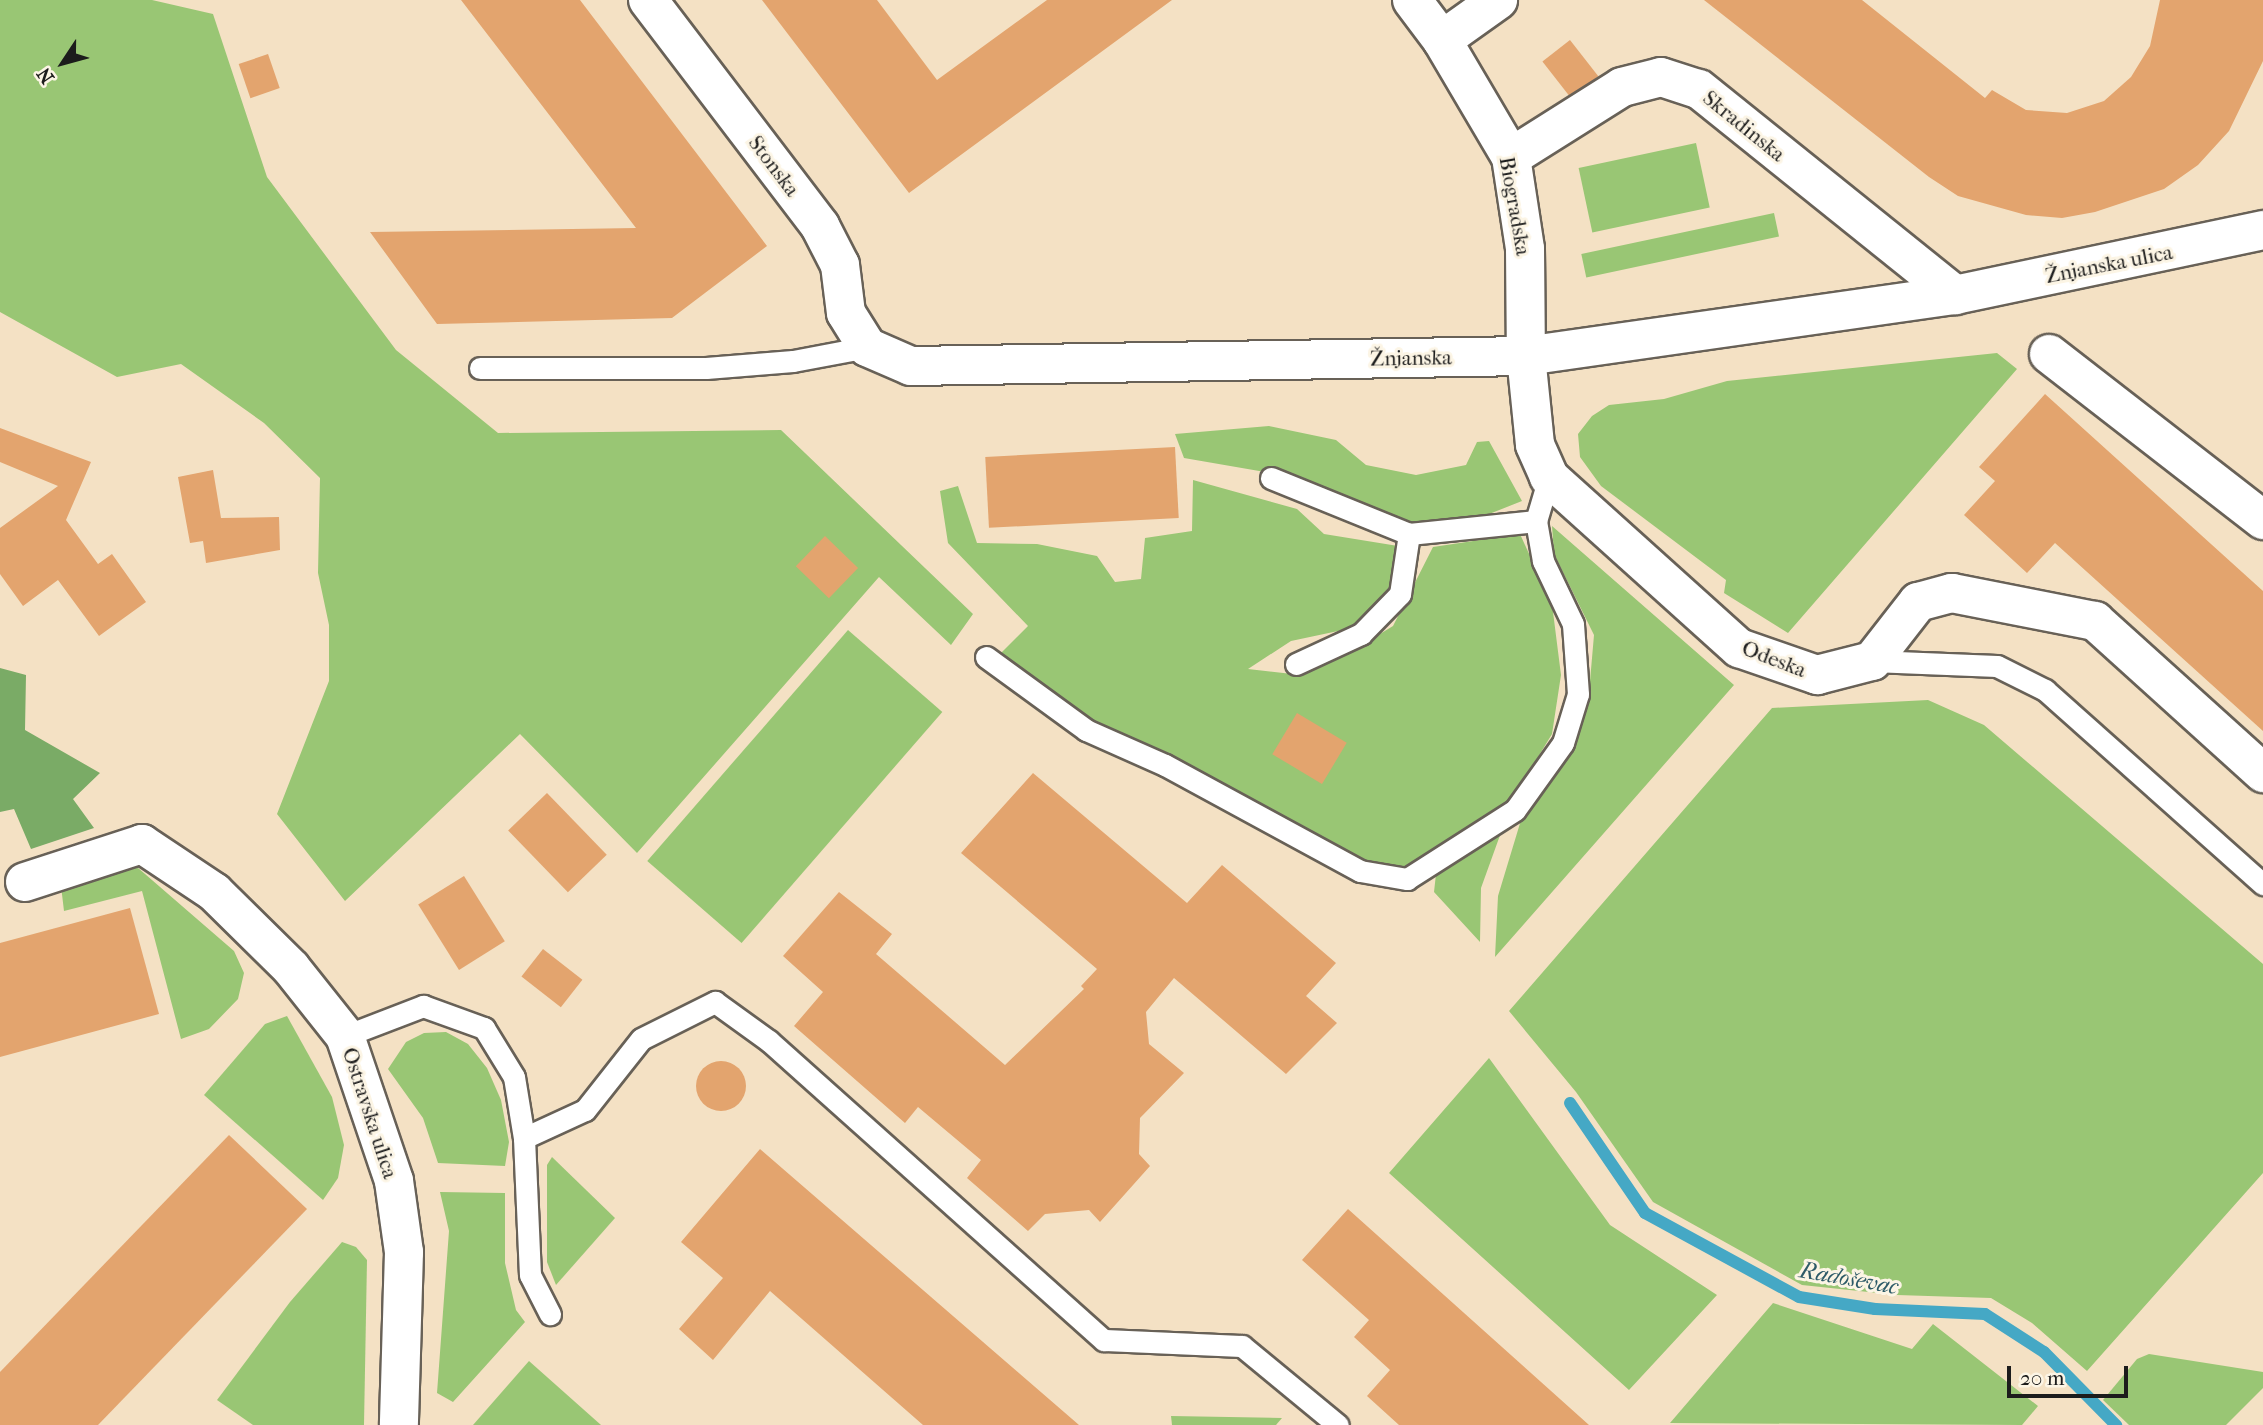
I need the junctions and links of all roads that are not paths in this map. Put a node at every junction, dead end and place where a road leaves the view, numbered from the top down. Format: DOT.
graph roads {
  1 [pos="648,0"];
  2 [pos="1412,0"];
  3 [pos="1498,0"];
  4 [pos="1442,40"];
  5 [pos="1511,157"];
  6 [pos="2263,230"];
  7 [pos="1955,295"];
  8 [pos="867,347"];
  9 [pos="2049,354"];
  10 [pos="1527,356"];
  11 [pos="480,368"];
  12 [pos="1549,477"];
  13 [pos="1271,478"];
  14 [pos="2255,513"];
  15 [pos="1536,521"];
  16 [pos="1409,534"];
  17 [pos="986,657"];
  18 [pos="1872,661"];
  19 [pos="1296,664"];
  20 [pos="2263,774"];
  21 [pos="25,882"];
  22 [pos="2263,884"];
  23 [pos="345,1036"];
  24 [pos="524,1138"];
  25 [pos="550,1314"];
  26 [pos="399,1425"];
  27 [pos="1338,1425"];
  1 -- 8 [label="street, Stonska"];
  2 -- 4 [label="street, Biogradska"];
  3 -- 4 [label="street"];
  4 -- 5 [label="street, Biogradska"];
  5 -- 7 [label="street, Skradinska"];
  5 -- 10 [label="street, Biogradska"];
  6 -- 7 [label="street, Žnjanska ulica"];
  7 -- 10 [label="street, Žnjanska"];
  8 -- 10 [label="street, Žnjanska"];
  8 -- 11 [label="lane"];
  9 -- 14 [label="street"];
  10 -- 12 [label="street, Odeska"];
  12 -- 15 [label="lane"];
  12 -- 18 [label="street, Odeska"];
  13 -- 16 [label="lane"];
  15 -- 16 [label="lane"];
  15 -- 17 [label="lane"];
  16 -- 19 [label="lane"];
  18 -- 20 [label="street"];
  18 -- 22 [label="lane"];
  21 -- 23 [label="street, Ostravska ulica"];
  23 -- 24 [label="lane"];
  23 -- 26 [label="street, Ostravska ulica"];
  24 -- 25 [label="lane"];
  24 -- 27 [label="lane"];
}
